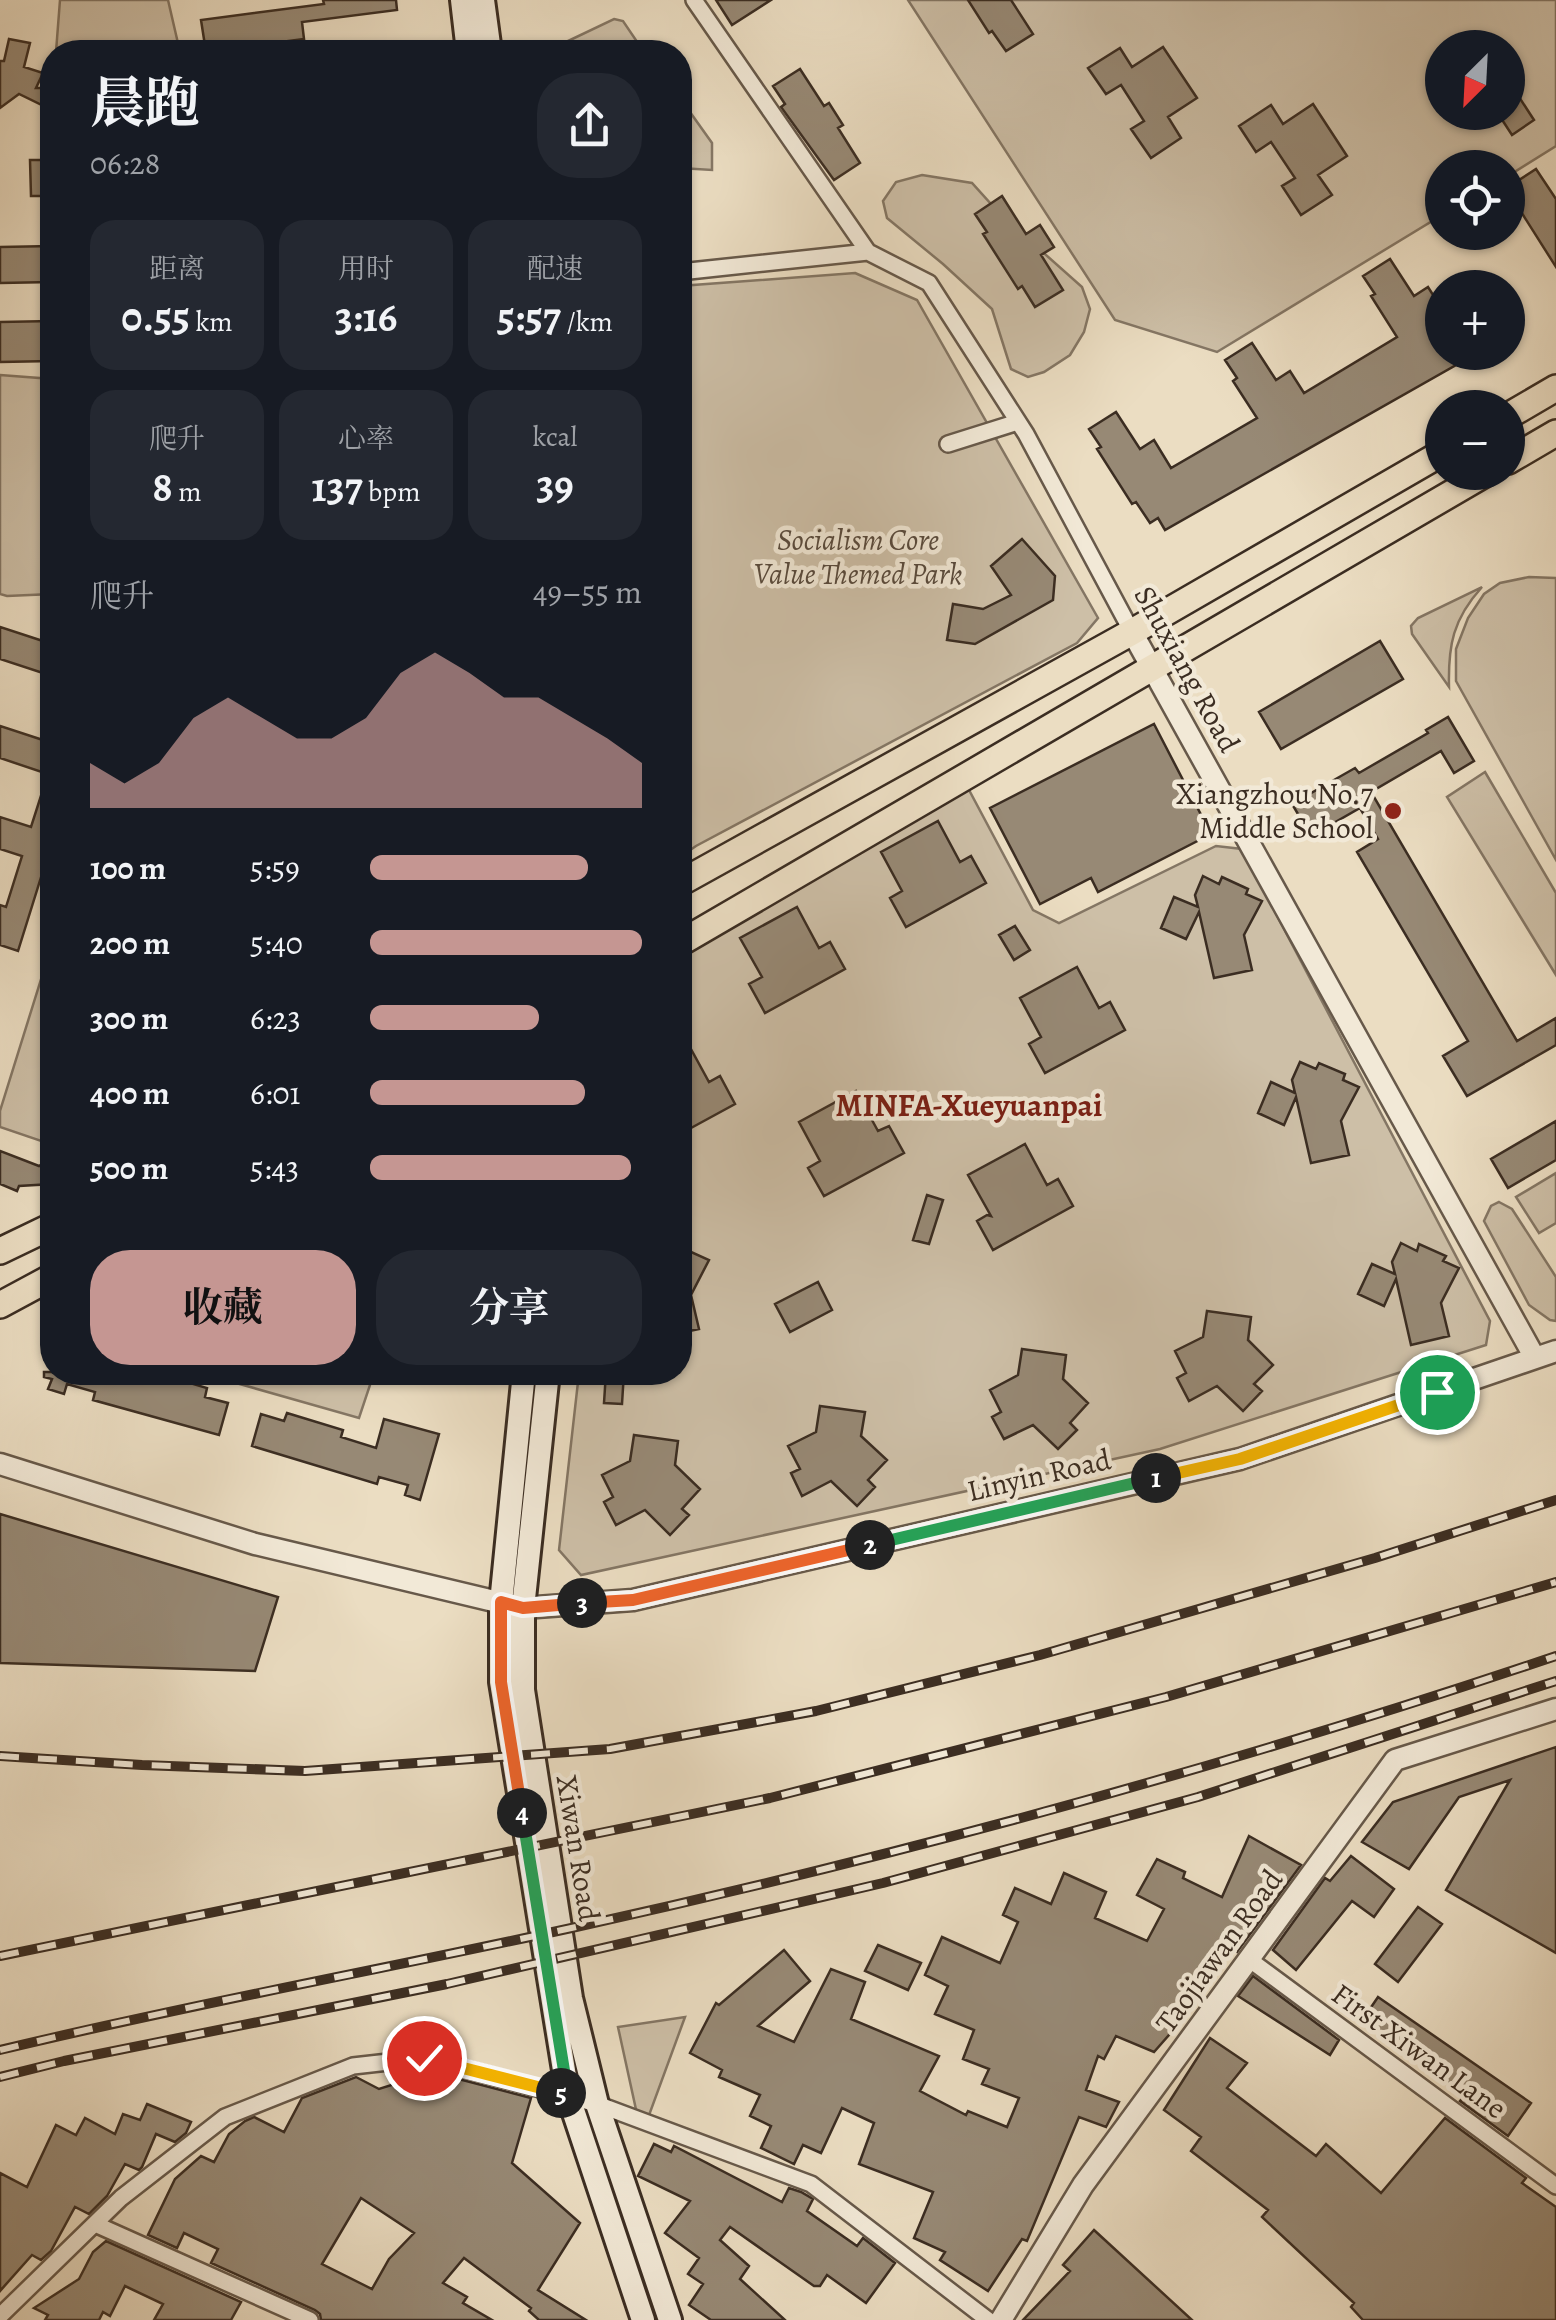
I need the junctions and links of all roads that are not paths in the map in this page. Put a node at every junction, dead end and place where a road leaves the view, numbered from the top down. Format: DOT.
graph roads {
  1 [pos="462,0"];
  2 [pos="483,0"];
  3 [pos="694,0"];
  4 [pos="467,40"];
  5 [pos="488,40"];
  6 [pos="868,252"];
  7 [pos="692,271"];
  8 [pos="1556,388"];
  9 [pos="1525,406"];
  10 [pos="1018,422"];
  11 [pos="1556,433"];
  12 [pos="948,444"];
  13 [pos="1525,451"];
  14 [pos="1425,463"];
  15 [pos="1457,490"];
  16 [pos="1132,632"];
  17 [pos="1152,669"];
  18 [pos="692,876"];
  19 [pos="692,936"];
  20 [pos="40,1232"];
  21 [pos="0,1252"];
  22 [pos="40,1284"];
  23 [pos="0,1305"];
  24 [pos="1556,1350"];
  25 [pos="1535,1358"];
  26 [pos="523,1385"];
  27 [pos="546,1385"];
  28 [pos="0,1464"];
  29 [pos="512,1605"];
  30 [pos="1556,1709"];
  31 [pos="1250,1960"];
  32 [pos="568,2095"];
  33 [pos="597,2104"];
  34 [pos="1556,2186"];
  35 [pos="95,2224"];
  36 [pos="0,2316"];
  37 [pos="310,2320"];
  38 [pos="643,2320"];
  39 [pos="670,2320"];
  40 [pos="988,2320"];
  41 [pos="1001,2320"];
  1 -- 4 [label="main road"];
  2 -- 5 [label="main road"];
  3 -- 6 [label="street, Shuxiang Road"];
  6 -- 7 [label="street"];
  6 -- 10 [label="street, Shuxiang Road"];
  8 -- 9 [label="main road"];
  10 -- 12 [label="street"];
  10 -- 16 [label="street, Shuxiang Road"];
  11 -- 13 [label="main road"];
  14 -- 16 [label="main road"];
  15 -- 17 [label="main road"];
  16 -- 17 [label="street, Shuxiang Road"];
  16 -- 18 [label="main road"];
  17 -- 19 [label="main road"];
  17 -- 25 [label="street, Shuxiang Road"];
  20 -- 21 [label="main road"];
  22 -- 23 [label="main road"];
  24 -- 25 [label="street, Linyin Road"];
  25 -- 29 [label="street, Linyin Road"];
  26 -- 29 [label="main road, Xiwan Road"];
  27 -- 29 [label="main road, Xiwan Road"];
  28 -- 29 [label="street, Linyin Road"];
  29 -- 32 [label="main road, Xiwan Road"];
  29 -- 33 [label="main road, Xiwan Road"];
  30 -- 31 [label="street, Taojiawan Road"];
  31 -- 34 [label="street, First Xiwan Lane"];
  31 -- 41 [label="street, Taojiawan Road"];
  32 -- 33 [label="street"];
  32 -- 35 [label="street"];
  32 -- 38 [label="main road, Xiwan Road"];
  33 -- 39 [label="main road, Xiwan Road"];
  33 -- 40 [label="street"];
  35 -- 36 [label="street"];
  35 -- 37 [label="street"];
}
